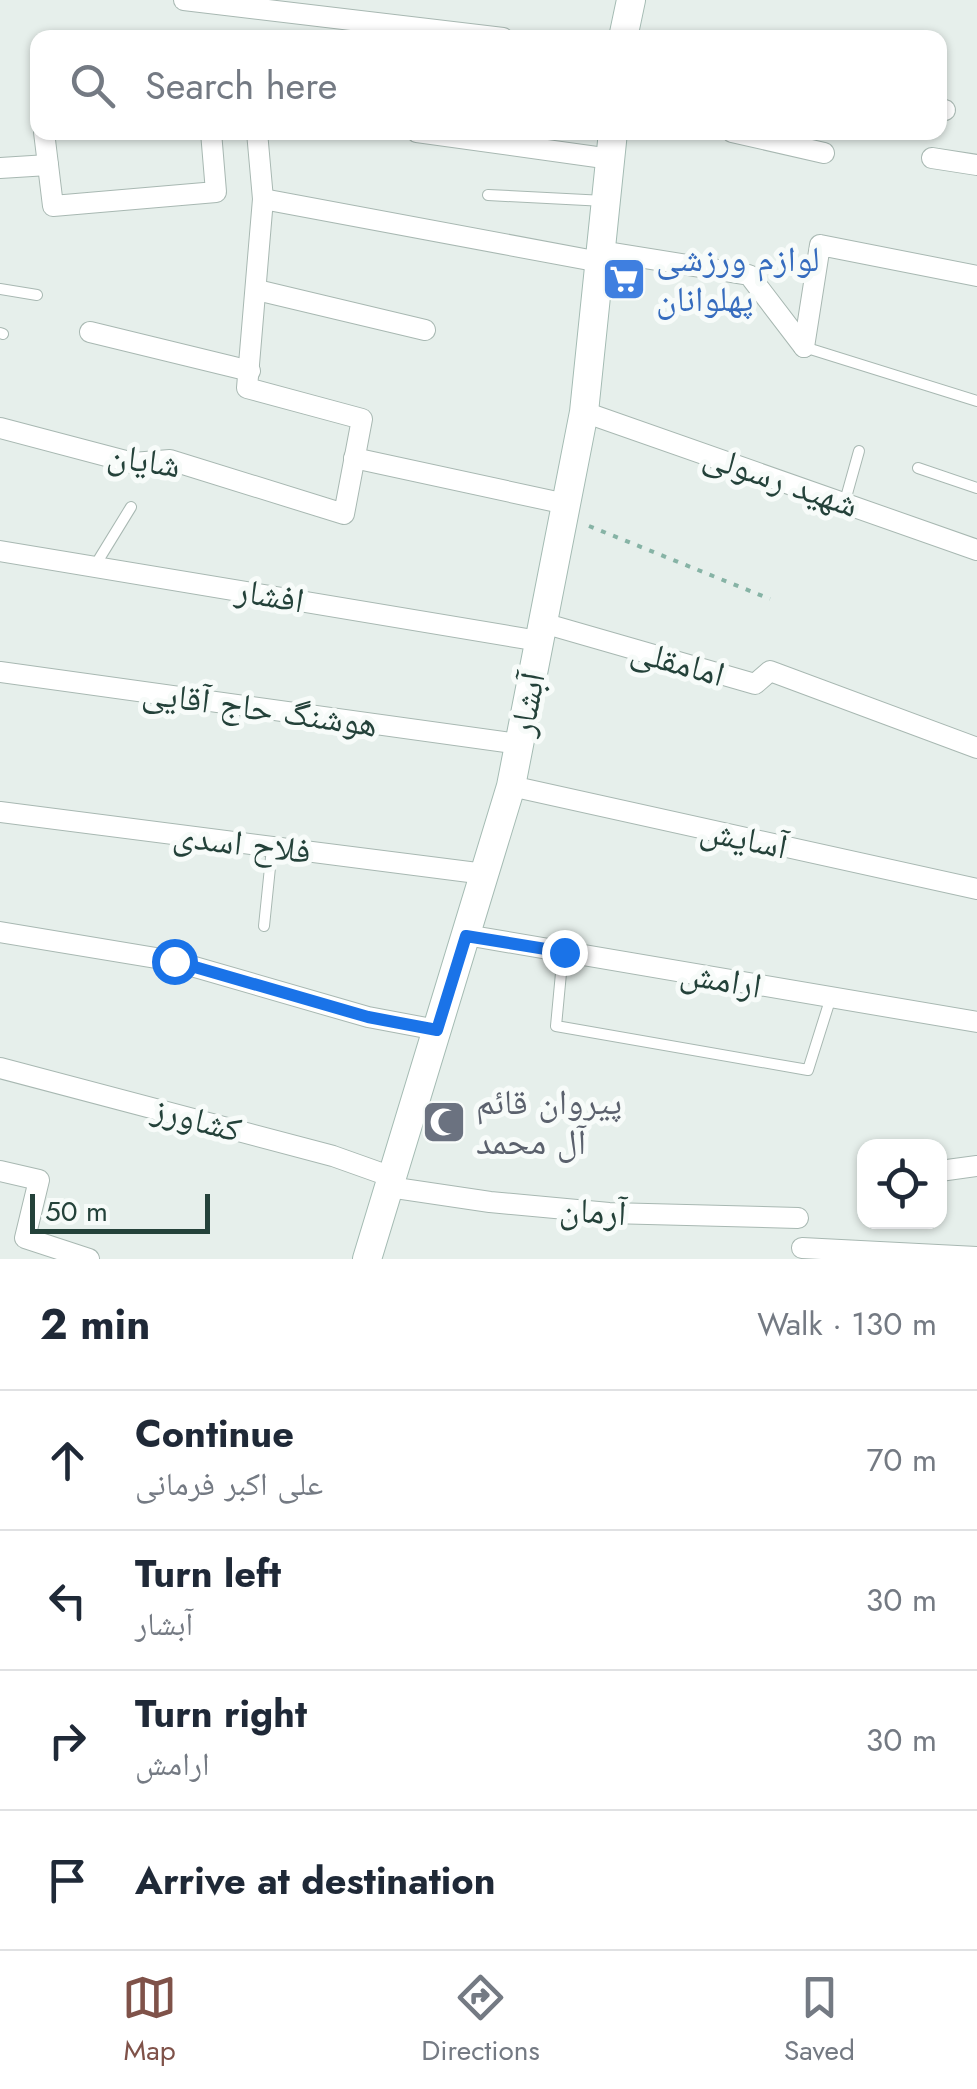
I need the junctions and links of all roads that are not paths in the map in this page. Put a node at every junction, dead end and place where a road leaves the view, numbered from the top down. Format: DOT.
graph roads {
  1 [pos="184,0"];
  2 [pos="631,0"];
  3 [pos="436,30"];
  4 [pos="632,30"];
  5 [pos="45,140"];
  6 [pos="213,140"];
  7 [pos="258,140"];
  8 [pos="528,140"];
  9 [pos="767,140"];
  10 [pos="612,146"];
  11 [pos="824,153"];
  12 [pos="932,158"];
  13 [pos="48,165"];
  14 [pos="977,165"];
  15 [pos="0,168"];
  16 [pos="488,194"];
  17 [pos="263,200"];
  18 [pos="606,201"];
  19 [pos="600,256"];
  20 [pos="977,276"];
  21 [pos="0,289"];
  22 [pos="256,290"];
  23 [pos="37,295"];
  24 [pos="426,330"];
  25 [pos="90,332"];
  26 [pos="804,347"];
  27 [pos="249,380"];
  28 [pos="977,402"];
  29 [pos="584,412"];
  30 [pos="0,428"];
  31 [pos="858,451"];
  32 [pos="354,458"];
  33 [pos="918,468"];
  34 [pos="977,488"];
  35 [pos="844,501"];
  36 [pos="131,507"];
  37 [pos="565,510"];
  38 [pos="0,550"];
  39 [pos="977,550"];
  40 [pos="96,564"];
  41 [pos="541,632"];
  42 [pos="0,672"];
  43 [pos="520,744"];
  44 [pos="977,748"];
  45 [pos="511,786"];
  46 [pos="0,812"];
  47 [pos="272,846"];
  48 [pos="485,874"];
  49 [pos="977,889"];
  50 [pos="264,926"];
  51 [pos="0,932"];
  52 [pos="466,936"];
  53 [pos="564,952"];
  54 [pos="830,997"];
  55 [pos="977,1022"];
  56 [pos="437,1030"];
  57 [pos="0,1068"];
  58 [pos="977,1166"];
  59 [pos="0,1170"];
  60 [pos="947,1170"];
  61 [pos="391,1182"];
  62 [pos="798,1218"];
  63 [pos="802,1248"];
  64 [pos="977,1257"];
  65 [pos="89,1259"];
  66 [pos="367,1259"];
  1 -- 3 [label="street"];
  2 -- 4 [label="street"];
  5 -- 13 [label="street"];
  6 -- 13 [label="street"];
  7 -- 17 [label="street"];
  8 -- 10 [label="street"];
  9 -- 11 [label="street"];
  10 -- 18 [label="street, آبشار"];
  12 -- 14 [label="street"];
  13 -- 15 [label="street"];
  16 -- 18 [label="lane"];
  17 -- 19 [label="street"];
  17 -- 22 [label="street"];
  18 -- 19 [label="street, آبشار"];
  19 -- 26 [label="street"];
  19 -- 29 [label="street, آبشار"];
  20 -- 26 [label="street"];
  21 -- 23 [label="lane"];
  22 -- 24 [label="street"];
  22 -- 27 [label="street"];
  25 -- 27 [label="street"];
  26 -- 28 [label="lane"];
  27 -- 32 [label="street"];
  29 -- 35 [label="street, شهید رسولی"];
  29 -- 37 [label="street, آبشار"];
  30 -- 32 [label="street, شایان"];
  31 -- 35 [label="lane"];
  32 -- 37 [label="street"];
  33 -- 34 [label="lane"];
  35 -- 39 [label="street, شهید رسولی"];
  36 -- 40 [label="lane"];
  37 -- 41 [label="street, آبشار"];
  38 -- 40 [label="street, افشار"];
  40 -- 41 [label="street, افشار"];
  41 -- 43 [label="street, آبشار"];
  41 -- 44 [label="street, امامقلی"];
  42 -- 43 [label="street, هوشنگ حاج آقایی"];
  43 -- 45 [label="street, آبشار"];
  45 -- 48 [label="street, آبشار"];
  45 -- 49 [label="street, آسایش"];
  46 -- 47 [label="street, فلاح اسدی"];
  47 -- 48 [label="street, فلاح اسدی"];
  47 -- 50 [label="lane"];
  48 -- 52 [label="street, آبشار"];
  51 -- 56 [label="street"];
  52 -- 53 [label="street, ارامش"];
  52 -- 56 [label="street, آبشار"];
  53 -- 54 [label="street, ارامش"];
  53 -- 54 [label="lane"];
  54 -- 55 [label="street, ارامش"];
  56 -- 61 [label="street, آبشار"];
  57 -- 61 [label="street, کشاورز"];
  58 -- 60 [label="street"];
  59 -- 65 [label="street"];
  61 -- 62 [label="street, آرمان"];
  61 -- 66 [label="street, آبشار"];
  63 -- 64 [label="street"];
}
